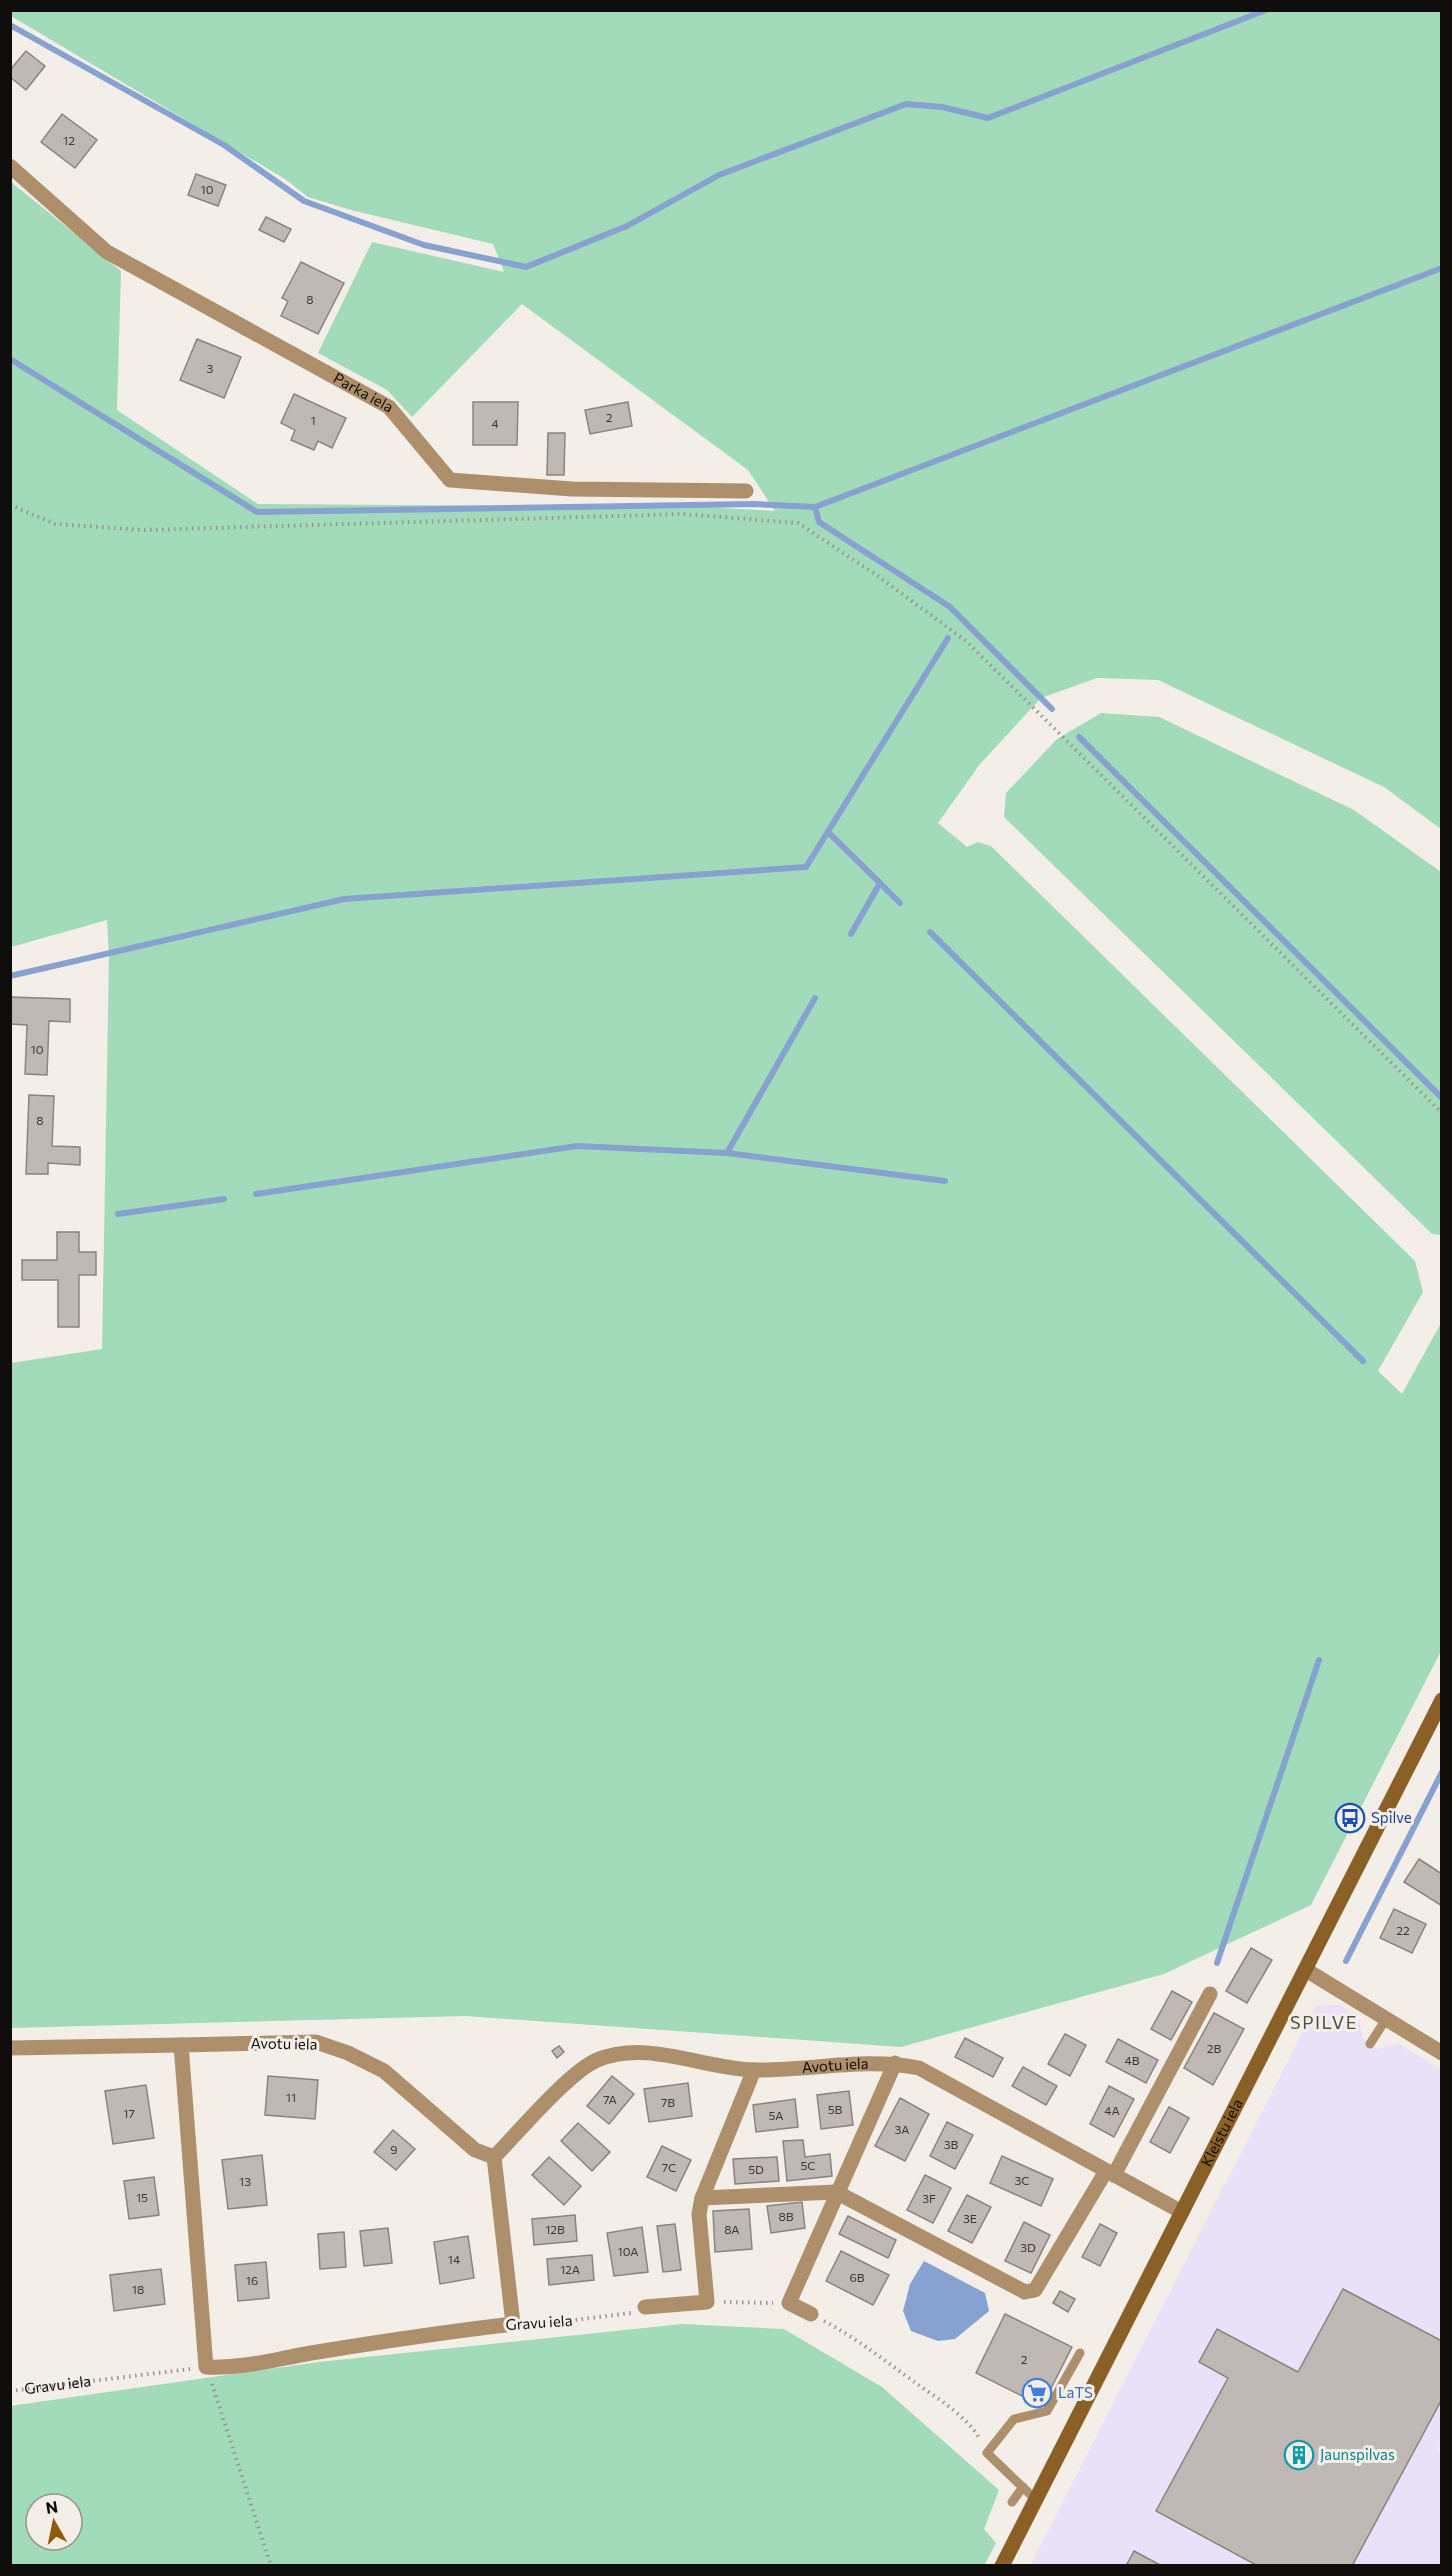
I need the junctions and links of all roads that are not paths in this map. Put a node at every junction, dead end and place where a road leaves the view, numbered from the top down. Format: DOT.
graph roads {
  1 [pos="10,166"];
  2 [pos="746,491"];
  3 [pos="1442,1700"];
  4 [pos="1306,1970"];
  5 [pos="1210,1994"];
  6 [pos="1386,2019"];
  7 [pos="1370,2044"];
  8 [pos="181,2045"];
  9 [pos="10,2048"];
  10 [pos="1442,2053"];
  11 [pos="895,2063"];
  12 [pos="754,2070"];
  13 [pos="494,2157"];
  14 [pos="1110,2173"];
  15 [pos="836,2192"];
  16 [pos="702,2198"];
  17 [pos="1182,2212"];
  18 [pos="645,2307"];
  19 [pos="811,2314"];
  20 [pos="1080,2353"];
  21 [pos="1023,2487"];
  22 [pos="1035,2499"];
  23 [pos="1012,2502"];
  24 [pos="1002,2565"];
  1 -- 2 [label="street, Parka iela"];
  3 -- 4 [label="street, Kleistu iela"];
  4 -- 6 [label="street"];
  4 -- 17 [label="street, Kleistu iela"];
  5 -- 14 [label="street"];
  6 -- 7 [label="lane"];
  6 -- 10 [label="street"];
  8 -- 9 [label="street, Avotu iela"];
  8 -- 13 [label="street, Avotu iela"];
  8 -- 13 [label="street, Gravu iela"];
  11 -- 12 [label="street, Avotu iela"];
  11 -- 14 [label="street, Avotu iela"];
  11 -- 15 [label="street"];
  12 -- 13 [label="street, Avotu iela"];
  12 -- 16 [label="street"];
  14 -- 15 [label="street"];
  14 -- 17 [label="street, Avotu iela"];
  15 -- 16 [label="street"];
  15 -- 19 [label="street"];
  16 -- 18 [label="street"];
  17 -- 22 [label="street, Kleistu iela"];
  20 -- 21 [label="lane"];
  21 -- 22 [label="lane"];
  21 -- 23 [label="lane"];
  22 -- 24 [label="street, Kleistu iela"];
}
